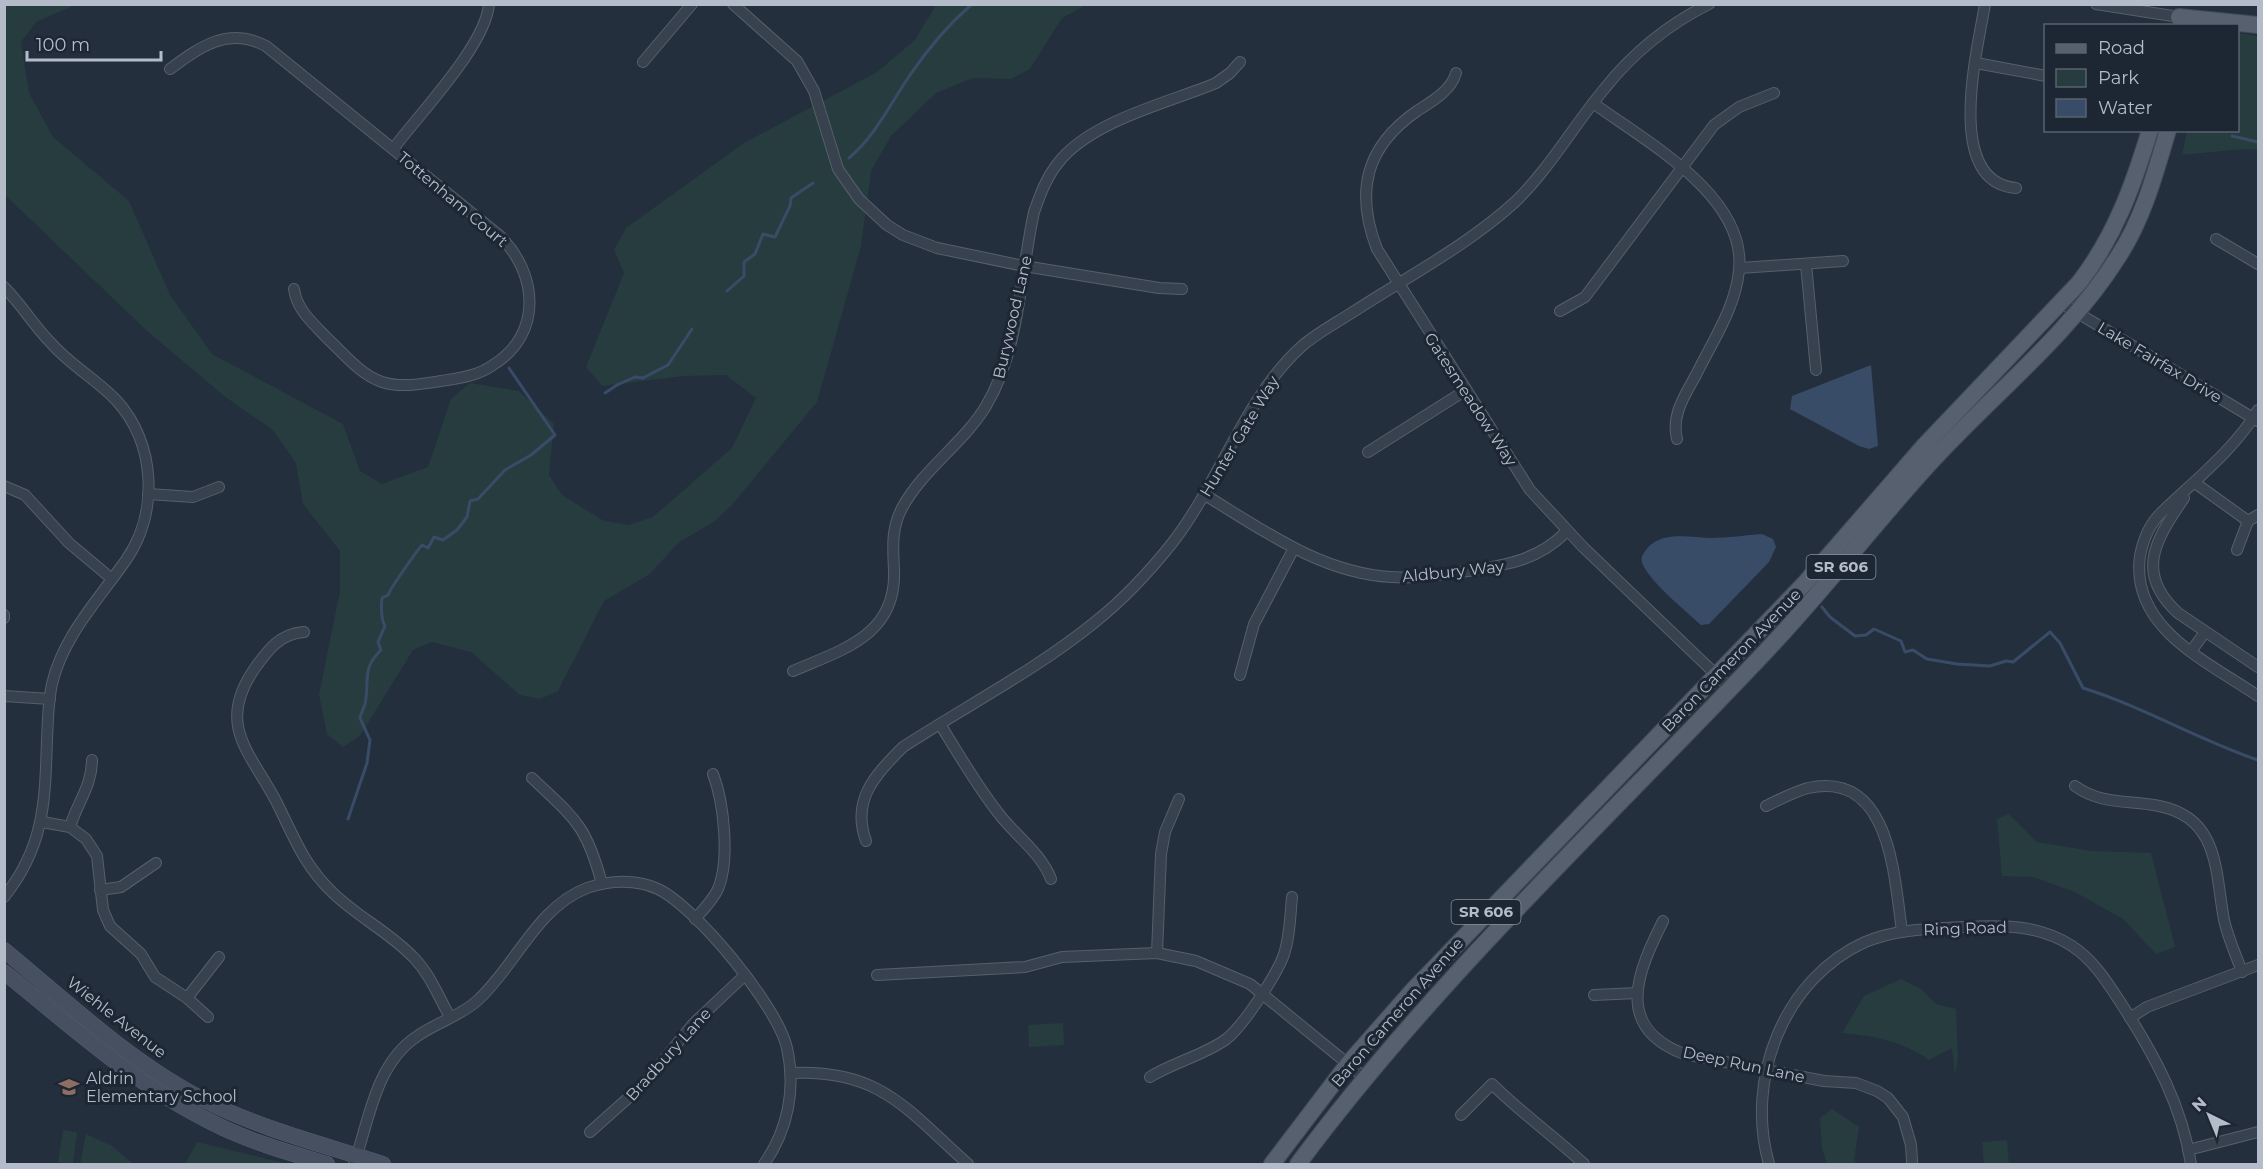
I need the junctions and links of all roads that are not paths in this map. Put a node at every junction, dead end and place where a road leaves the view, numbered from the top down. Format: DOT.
graph roads {
  1 [pos="489,4"];
  2 [pos="692,4"];
  3 [pos="733,4"];
  4 [pos="1709,4"];
  5 [pos="1985,4"];
  6 [pos="2096,4"];
  7 [pos="2179,16"];
  8 [pos="2197,16"];
  9 [pos="2259,25"];
  10 [pos="643,62"];
  11 [pos="1240,62"];
  12 [pos="1976,63"];
  13 [pos="170,69"];
  14 [pos="1456,73"];
  15 [pos="2044,76"];
  16 [pos="1774,93"];
  17 [pos="1593,103"];
  18 [pos="2149,132"];
  19 [pos="2167,132"];
  20 [pos="393,149"];
  21 [pos="1681,168"];
  22 [pos="2016,188"];
  23 [pos="2216,239"];
  24 [pos="1843,261"];
  25 [pos="1806,264"];
  26 [pos="2259,264"];
  27 [pos="1024,266"];
  28 [pos="1740,268"];
  29 [pos="1398,283"];
  30 [pos="4,287"];
  31 [pos="294,289"];
  32 [pos="1182,289"];
  33 [pos="2061,303"];
  34 [pos="1560,310"];
  35 [pos="2076,312"];
  36 [pos="1816,370"];
  37 [pos="1466,390"];
  38 [pos="2257,416"];
  39 [pos="1677,439"];
  40 [pos="1368,452"];
  41 [pos="2195,483"];
  42 [pos="4,486"];
  43 [pos="219,487"];
  44 [pos="148,494"];
  45 [pos="1205,495"];
  46 [pos="2259,515"];
  47 [pos="2248,521"];
  48 [pos="1567,531"];
  49 [pos="1294,548"];
  50 [pos="2237,550"];
  51 [pos="112,579"];
  52 [pos="304,632"];
  53 [pos="2205,632"];
  54 [pos="2192,650"];
  55 [pos="2259,667"];
  56 [pos="793,671"];
  57 [pos="1240,675"];
  58 [pos="1716,675"];
  59 [pos="1730,688"];
  60 [pos="4,696"];
  61 [pos="2259,696"];
  62 [pos="50,699"];
  63 [pos="940,724"];
  64 [pos="92,760"];
  65 [pos="713,774"];
  66 [pos="532,778"];
  67 [pos="2075,786"];
  68 [pos="1179,799"];
  69 [pos="1766,806"];
  70 [pos="42,822"];
  71 [pos="70,827"];
  72 [pos="866,841"];
  73 [pos="156,863"];
  74 [pos="1052,879"];
  75 [pos="602,884"];
  76 [pos="100,890"];
  77 [pos="4,897"];
  78 [pos="1292,897"];
  79 [pos="695,919"];
  80 [pos="1663,921"];
  81 [pos="1902,931"];
  82 [pos="4,950"];
  83 [pos="1157,952"];
  84 [pos="219,957"];
  85 [pos="2259,965"];
  86 [pos="4,972"];
  87 [pos="2242,972"];
  88 [pos="745,975"];
  89 [pos="877,975"];
  90 [pos="1262,992"];
  91 [pos="1637,993"];
  92 [pos="1594,995"];
  93 [pos="187,998"];
  94 [pos="208,1017"];
  95 [pos="450,1017"];
  96 [pos="2130,1018"];
  97 [pos="1348,1064"];
  98 [pos="1767,1071"];
  99 [pos="791,1074"];
  100 [pos="1150,1077"];
  101 [pos="1364,1077"];
  102 [pos="1461,1115"];
  103 [pos="590,1132"];
  104 [pos="2259,1132"];
  105 [pos="2188,1150"];
  106 [pos="356,1160"];
  107 [pos="1912,1161"];
  108 [pos="327,1164"];
  109 [pos="383,1164"];
  110 [pos="764,1164"];
  111 [pos="969,1164"];
  112 [pos="1272,1164"];
  113 [pos="1298,1164"];
  114 [pos="1584,1164"];
  115 [pos="1769,1164"];
  116 [pos="2191,1164"];
  1 -- 20 [label="street"];
  2 -- 10 [label="street"];
  3 -- 27 [label="street"];
  4 -- 17 [label="street, Hunter Gate Way"];
  5 -- 12 [label="street"];
  6 -- 7 [label="street"];
  7 -- 8 [label="main road"];
  8 -- 9 [label="main road"];
  11 -- 27 [label="street, Burywood Lane"];
  12 -- 15 [label="street"];
  12 -- 22 [label="street"];
  13 -- 20 [label="street, Tottenham Court"];
  14 -- 29 [label="street, Gatesmeadow Way"];
  16 -- 21 [label="street"];
  17 -- 21 [label="street"];
  17 -- 29 [label="street, Hunter Gate Way"];
  18 -- 33 [label="main road, Baron Cameron Avenue / SR 606"];
  19 -- 35 [label="main road, Baron Cameron Avenue / SR 606"];
  20 -- 31 [label="street, Tottenham Court"];
  21 -- 28 [label="street"];
  21 -- 34 [label="street"];
  23 -- 26 [label="street"];
  24 -- 25 [label="street"];
  25 -- 28 [label="street"];
  25 -- 36 [label="street"];
  27 -- 32 [label="street"];
  27 -- 56 [label="street, Burywood Lane"];
  28 -- 39 [label="street"];
  29 -- 37 [label="street, Gatesmeadow Way"];
  29 -- 45 [label="street, Hunter Gate Way"];
  30 -- 44 [label="street"];
  33 -- 35 [label="street, Lake Fairfax Drive"];
  33 -- 58 [label="main road, Baron Cameron Avenue / SR 606"];
  35 -- 38 [label="street, Lake Fairfax Drive"];
  35 -- 59 [label="main road, Baron Cameron Avenue / SR 606"];
  37 -- 40 [label="street"];
  37 -- 48 [label="street, Gatesmeadow Way"];
  38 -- 41 [label="street"];
  41 -- 47 [label="street"];
  41 -- 53 [label="street"];
  41 -- 54 [label="street"];
  42 -- 51 [label="street"];
  43 -- 44 [label="street"];
  44 -- 51 [label="street"];
  45 -- 49 [label="street, Aldbury Way"];
  45 -- 63 [label="street, Hunter Gate Way"];
  46 -- 47 [label="street"];
  47 -- 50 [label="street"];
  48 -- 49 [label="street, Aldbury Way"];
  48 -- 58 [label="street, Gatesmeadow Way"];
  49 -- 57 [label="street"];
  51 -- 62 [label="street"];
  52 -- 95 [label="street"];
  53 -- 54 [label="street"];
  53 -- 55 [label="street"];
  54 -- 61 [label="street"];
  58 -- 59 [label="street, Gatesmeadow Way"];
  58 -- 97 [label="main road, Baron Cameron Avenue / SR 606"];
  59 -- 101 [label="main road, Baron Cameron Avenue / SR 606"];
  60 -- 62 [label="street"];
  62 -- 70 [label="street"];
  63 -- 72 [label="street, Hunter Gate Way"];
  63 -- 74 [label="street"];
  64 -- 71 [label="street"];
  65 -- 79 [label="street"];
  66 -- 75 [label="street"];
  67 -- 87 [label="street"];
  68 -- 83 [label="street"];
  69 -- 81 [label="street"];
  70 -- 71 [label="street"];
  70 -- 77 [label="street"];
  71 -- 76 [label="street"];
  73 -- 76 [label="street"];
  75 -- 79 [label="street"];
  75 -- 95 [label="street"];
  76 -- 93 [label="street"];
  78 -- 90 [label="street"];
  79 -- 88 [label="street"];
  80 -- 91 [label="street, Deep Run Lane"];
  81 -- 96 [label="street, Ring Road"];
  81 -- 98 [label="street, Ring Road"];
  82 -- 106 [label="main road, Wiehle Avenue"];
  83 -- 89 [label="street"];
  83 -- 90 [label="street"];
  84 -- 93 [label="street"];
  85 -- 87 [label="street"];
  86 -- 108 [label="main road"];
  87 -- 96 [label="street"];
  88 -- 99 [label="street"];
  88 -- 103 [label="street, Bradbury Lane"];
  90 -- 97 [label="street"];
  90 -- 100 [label="street"];
  91 -- 92 [label="street"];
  91 -- 98 [label="street, Deep Run Lane"];
  93 -- 94 [label="street"];
  95 -- 106 [label="street"];
  96 -- 105 [label="street, Ring Road"];
  97 -- 101 [label="street"];
  97 -- 112 [label="main road, Baron Cameron Avenue / SR 606"];
  98 -- 107 [label="street, Deep Run Lane"];
  98 -- 115 [label="street, Ring Road"];
  99 -- 110 [label="street"];
  99 -- 111 [label="street"];
  101 -- 113 [label="main road, Baron Cameron Avenue / SR 606"];
  102 -- 114 [label="street"];
  104 -- 105 [label="street"];
  105 -- 116 [label="street, Ring Road"];
  106 -- 109 [label="main road, Wiehle Avenue"];
}
